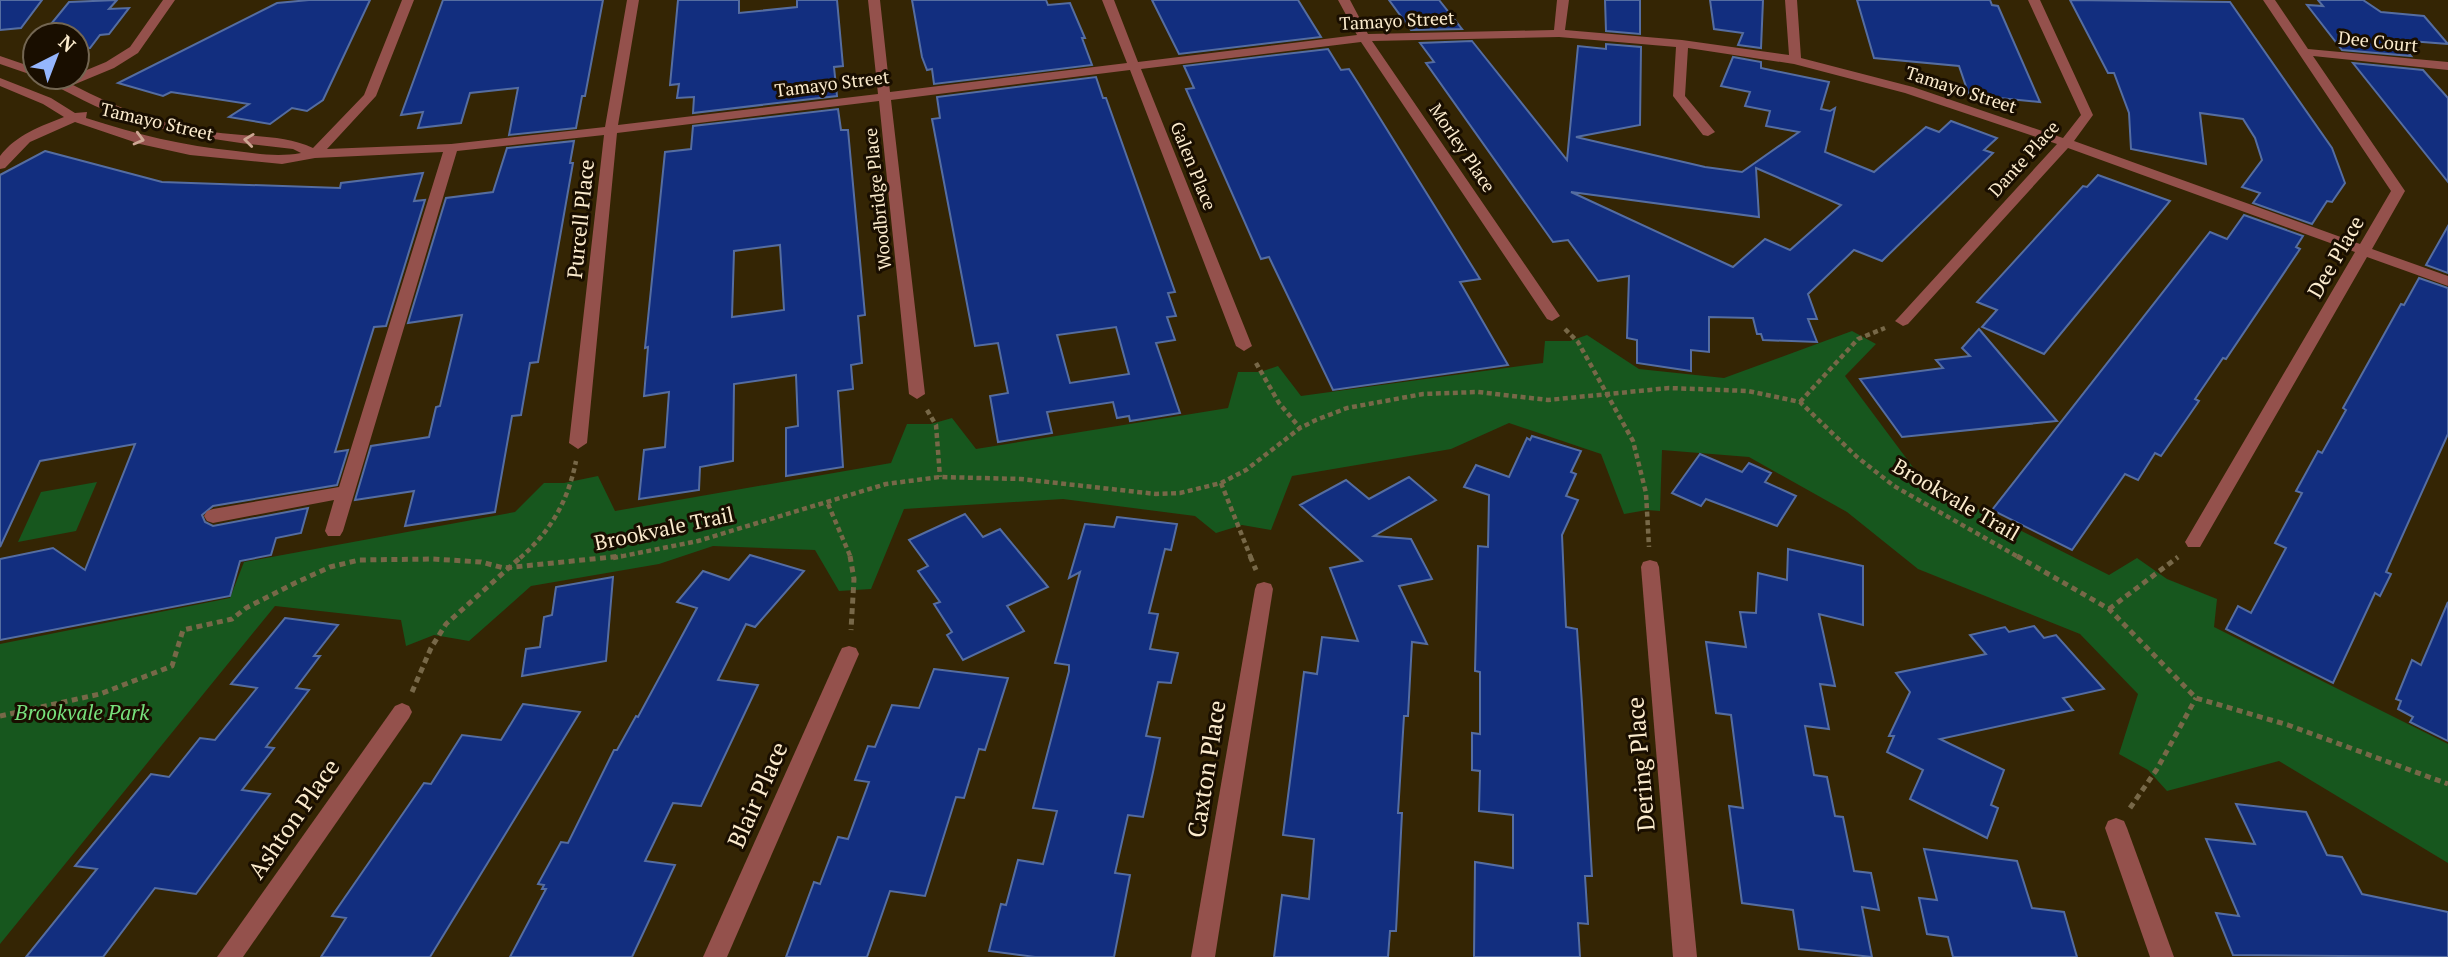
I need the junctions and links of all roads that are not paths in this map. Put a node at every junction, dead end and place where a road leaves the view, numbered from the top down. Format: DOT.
graph roads {
  1 [pos="169,0"];
  2 [pos="408,0"];
  3 [pos="633,0"];
  4 [pos="874,0"];
  5 [pos="1108,0"];
  6 [pos="1344,0"];
  7 [pos="1563,0"];
  8 [pos="1791,0"];
  9 [pos="2034,0"];
  10 [pos="2269,0"];
  11 [pos="1559,33"];
  12 [pos="1364,38"];
  13 [pos="1682,44"];
  14 [pos="2304,52"];
  15 [pos="0,60"];
  16 [pos="1795,60"];
  17 [pos="1132,65"];
  18 [pos="2448,66"];
  19 [pos="21,67"];
  20 [pos="91,73"];
  21 [pos="0,82"];
  22 [pos="19,88"];
  23 [pos="48,91"];
  24 [pos="78,91"];
  25 [pos="886,94"];
  26 [pos="0,96"];
  27 [pos="36,96"];
  28 [pos="103,106"];
  29 [pos="74,118"];
  30 [pos="611,130"];
  31 [pos="1708,132"];
  32 [pos="2066,143"];
  33 [pos="451,148"];
  34 [pos="315,154"];
  35 [pos="0,165"];
  36 [pos="2364,251"];
  37 [pos="2448,281"];
  38 [pos="1552,316"];
  39 [pos="1903,321"];
  40 [pos="1244,346"];
  41 [pos="918,394"];
  42 [pos="578,443"];
  43 [pos="346,492"];
  44 [pos="213,516"];
  45 [pos="334,531"];
  46 [pos="2194,542"];
  47 [pos="1650,567"];
  48 [pos="1264,589"];
  49 [pos="849,654"];
  50 [pos="402,712"];
  51 [pos="2116,828"];
  52 [pos="229,957"];
  53 [pos="715,957"];
  54 [pos="1203,957"];
  55 [pos="1685,957"];
  56 [pos="2162,957"];
  1 -- 20 [label="street"];
  2 -- 34 [label="street"];
  3 -- 30 [label="street, Purcell Place"];
  4 -- 25 [label="street, Woodbridge Place"];
  5 -- 17 [label="street, Galen Place"];
  6 -- 12 [label="street, Morley Place"];
  7 -- 11 [label="street"];
  8 -- 16 [label="street"];
  9 -- 32 [label="street, Dante Place"];
  10 -- 14 [label="street, Dee Place"];
  11 -- 12 [label="street, Tamayo Street"];
  11 -- 13 [label="street, Tamayo Street"];
  12 -- 17 [label="street, Tamayo Street"];
  12 -- 38 [label="street, Morley Place"];
  13 -- 16 [label="street, Tamayo Street"];
  13 -- 31 [label="street"];
  14 -- 18 [label="street, Dee Court"];
  14 -- 36 [label="street, Dee Place"];
  15 -- 19 [label="street"];
  16 -- 32 [label="street, Tamayo Street"];
  17 -- 25 [label="street, Tamayo Street"];
  17 -- 40 [label="street, Galen Place"];
  21 -- 22 [label="street, Tamayo Street"];
  22 -- 26 [label="street"];
  22 -- 27 [label="street, Tamayo Street"];
  23 -- 27 [label="street"];
  24 -- 28 [label="street, Tamayo Street"];
  25 -- 30 [label="street, Tamayo Street"];
  25 -- 41 [label="street, Woodbridge Place"];
  27 -- 29 [label="street, Tamayo Street"];
  28 -- 29 [label="street"];
  34 -- 28 [label="street, Tamayo Street, one-way"];
  29 -- 34 [label="street, Tamayo Street, one-way"];
  29 -- 35 [label="street"];
  30 -- 33 [label="street, Tamayo Street"];
  30 -- 42 [label="street, Purcell Place"];
  32 -- 36 [label="street, Tamayo Street"];
  32 -- 39 [label="street, Dante Place"];
  33 -- 34 [label="street, Tamayo Street"];
  33 -- 43 [label="street"];
  36 -- 37 [label="street, Tamayo Street"];
  36 -- 46 [label="street, Dee Place"];
  43 -- 44 [label="street"];
  43 -- 45 [label="street"];
  47 -- 55 [label="street, Dering Place"];
  48 -- 54 [label="street, Caxton Place"];
  49 -- 53 [label="street, Blair Place"];
  50 -- 52 [label="street, Ashton Place"];
  51 -- 56 [label="street"];
}
